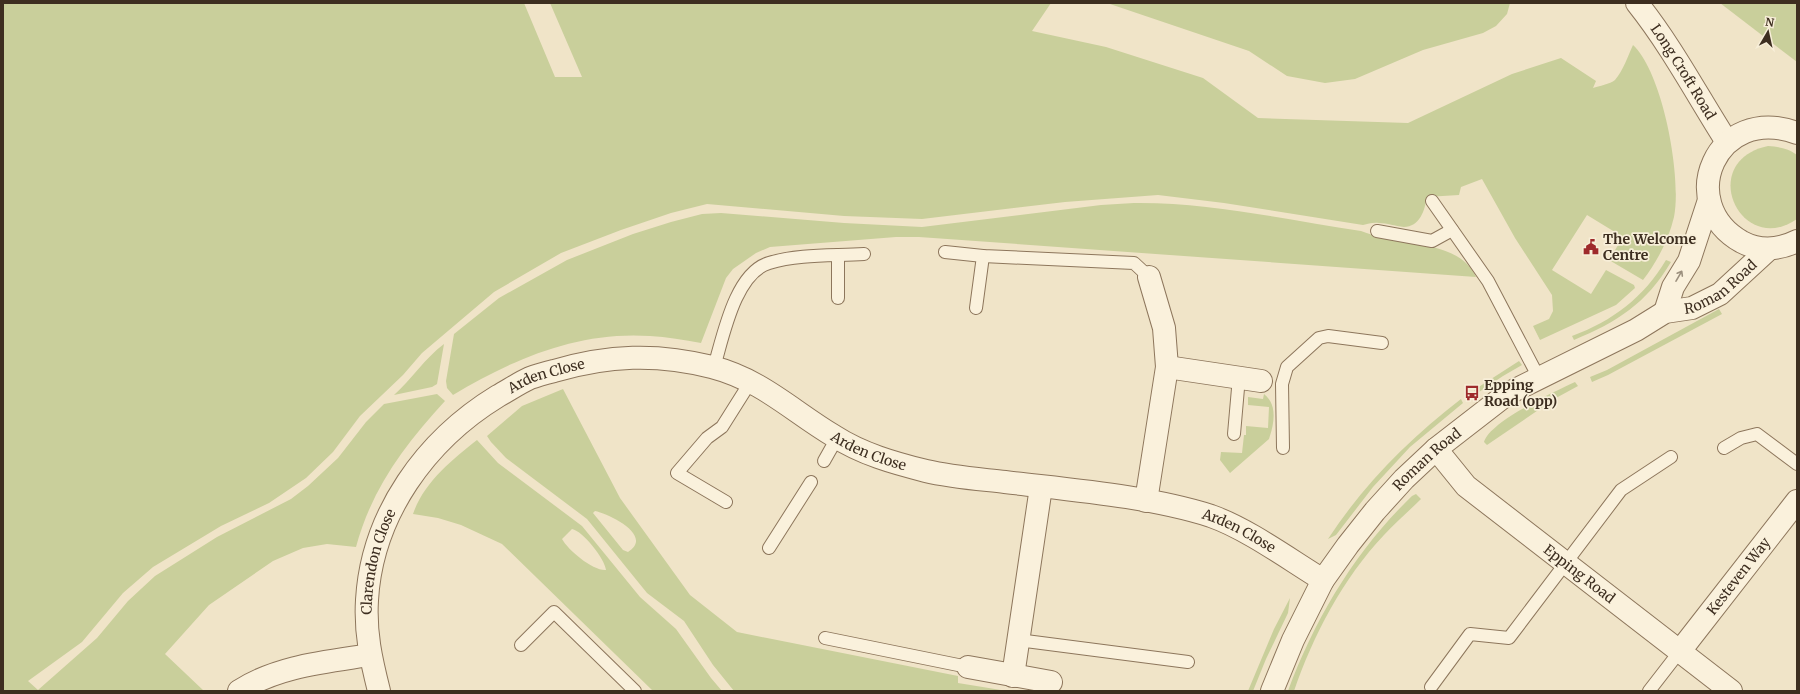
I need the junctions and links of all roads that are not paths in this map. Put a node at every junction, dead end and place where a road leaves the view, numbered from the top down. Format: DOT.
graph roads {
  1 [pos="1637,3"];
  2 [pos="1797,133"];
  3 [pos="1727,142"];
  4 [pos="1709,200"];
  5 [pos="1432,201"];
  6 [pos="1377,230"];
  7 [pos="1452,230"];
  8 [pos="1797,241"];
  9 [pos="1769,249"];
  10 [pos="945,252"];
  11 [pos="864,254"];
  12 [pos="838,256"];
  13 [pos="983,256"];
  14 [pos="1149,277"];
  15 [pos="838,298"];
  16 [pos="976,308"];
  17 [pos="1665,312"];
  18 [pos="1382,343"];
  19 [pos="714,367"];
  20 [pos="1167,367"];
  21 [pos="1239,377"];
  22 [pos="1540,378"];
  23 [pos="751,381"];
  24 [pos="1271,383"];
  25 [pos="1234,434"];
  26 [pos="837,438"];
  27 [pos="1282,448"];
  28 [pos="1724,448"];
  29 [pos="1436,449"];
  30 [pos="1671,457"];
  31 [pos="824,461"];
  32 [pos="1797,464"];
  33 [pos="411,475"];
  34 [pos="811,482"];
  35 [pos="1041,487"];
  36 [pos="1146,501"];
  37 [pos="1797,501"];
  38 [pos="726,502"];
  39 [pos="769,548"];
  40 [pos="1566,562"];
  41 [pos="1323,580"];
  42 [pos="825,638"];
  43 [pos="1018,640"];
  44 [pos="521,645"];
  45 [pos="1680,651"];
  46 [pos="370,655"];
  47 [pos="1188,662"];
  48 [pos="968,667"];
  49 [pos="1013,676"];
  50 [pos="1051,682"];
  51 [pos="1431,687"];
  52 [pos="239,691"];
  53 [pos="379,691"];
  54 [pos="635,691"];
  55 [pos="1272,691"];
  56 [pos="1649,691"];
  57 [pos="1731,691"];
  1 -- 3 [label="street, Long Croft Road"];
  2 -- 3 [label="street"];
  3 -- 4 [label="street"];
  4 -- 9 [label="street"];
  17 -- 4 [label="street, Roman Road, one-way"];
  5 -- 7 [label="lane"];
  6 -- 7 [label="lane"];
  7 -- 22 [label="lane"];
  8 -- 9 [label="street"];
  9 -- 17 [label="street, Roman Road"];
  10 -- 13 [label="lane"];
  11 -- 12 [label="lane"];
  12 -- 15 [label="lane"];
  12 -- 19 [label="lane"];
  13 -- 14 [label="lane"];
  13 -- 16 [label="lane"];
  14 -- 20 [label="street"];
  17 -- 22 [label="street, Roman Road"];
  18 -- 24 [label="lane"];
  19 -- 23 [label="street, Arden Close"];
  19 -- 33 [label="street, Arden Close"];
  20 -- 21 [label="street"];
  20 -- 36 [label="street"];
  21 -- 24 [label="street"];
  21 -- 25 [label="lane"];
  22 -- 29 [label="street, Roman Road"];
  23 -- 26 [label="street, Arden Close"];
  23 -- 38 [label="lane"];
  24 -- 27 [label="lane"];
  26 -- 31 [label="lane"];
  26 -- 35 [label="street, Arden Close"];
  28 -- 32 [label="lane"];
  29 -- 40 [label="street, Epping Road"];
  29 -- 41 [label="street, Roman Road"];
  30 -- 40 [label="lane"];
  33 -- 46 [label="street, Clarendon Close"];
  34 -- 39 [label="lane"];
  35 -- 36 [label="street, Arden Close"];
  35 -- 43 [label="street"];
  36 -- 41 [label="street, Arden Close"];
  37 -- 45 [label="street, Kesteven Way"];
  40 -- 45 [label="street, Epping Road"];
  40 -- 51 [label="lane"];
  41 -- 55 [label="street, Roman Road"];
  42 -- 48 [label="lane"];
  43 -- 47 [label="lane"];
  43 -- 49 [label="street"];
  44 -- 54 [label="lane"];
  45 -- 56 [label="lane"];
  45 -- 57 [label="street, Epping Road"];
  46 -- 52 [label="street"];
  46 -- 53 [label="street, Clarendon Close"];
  48 -- 49 [label="street"];
  49 -- 50 [label="street"];
}
